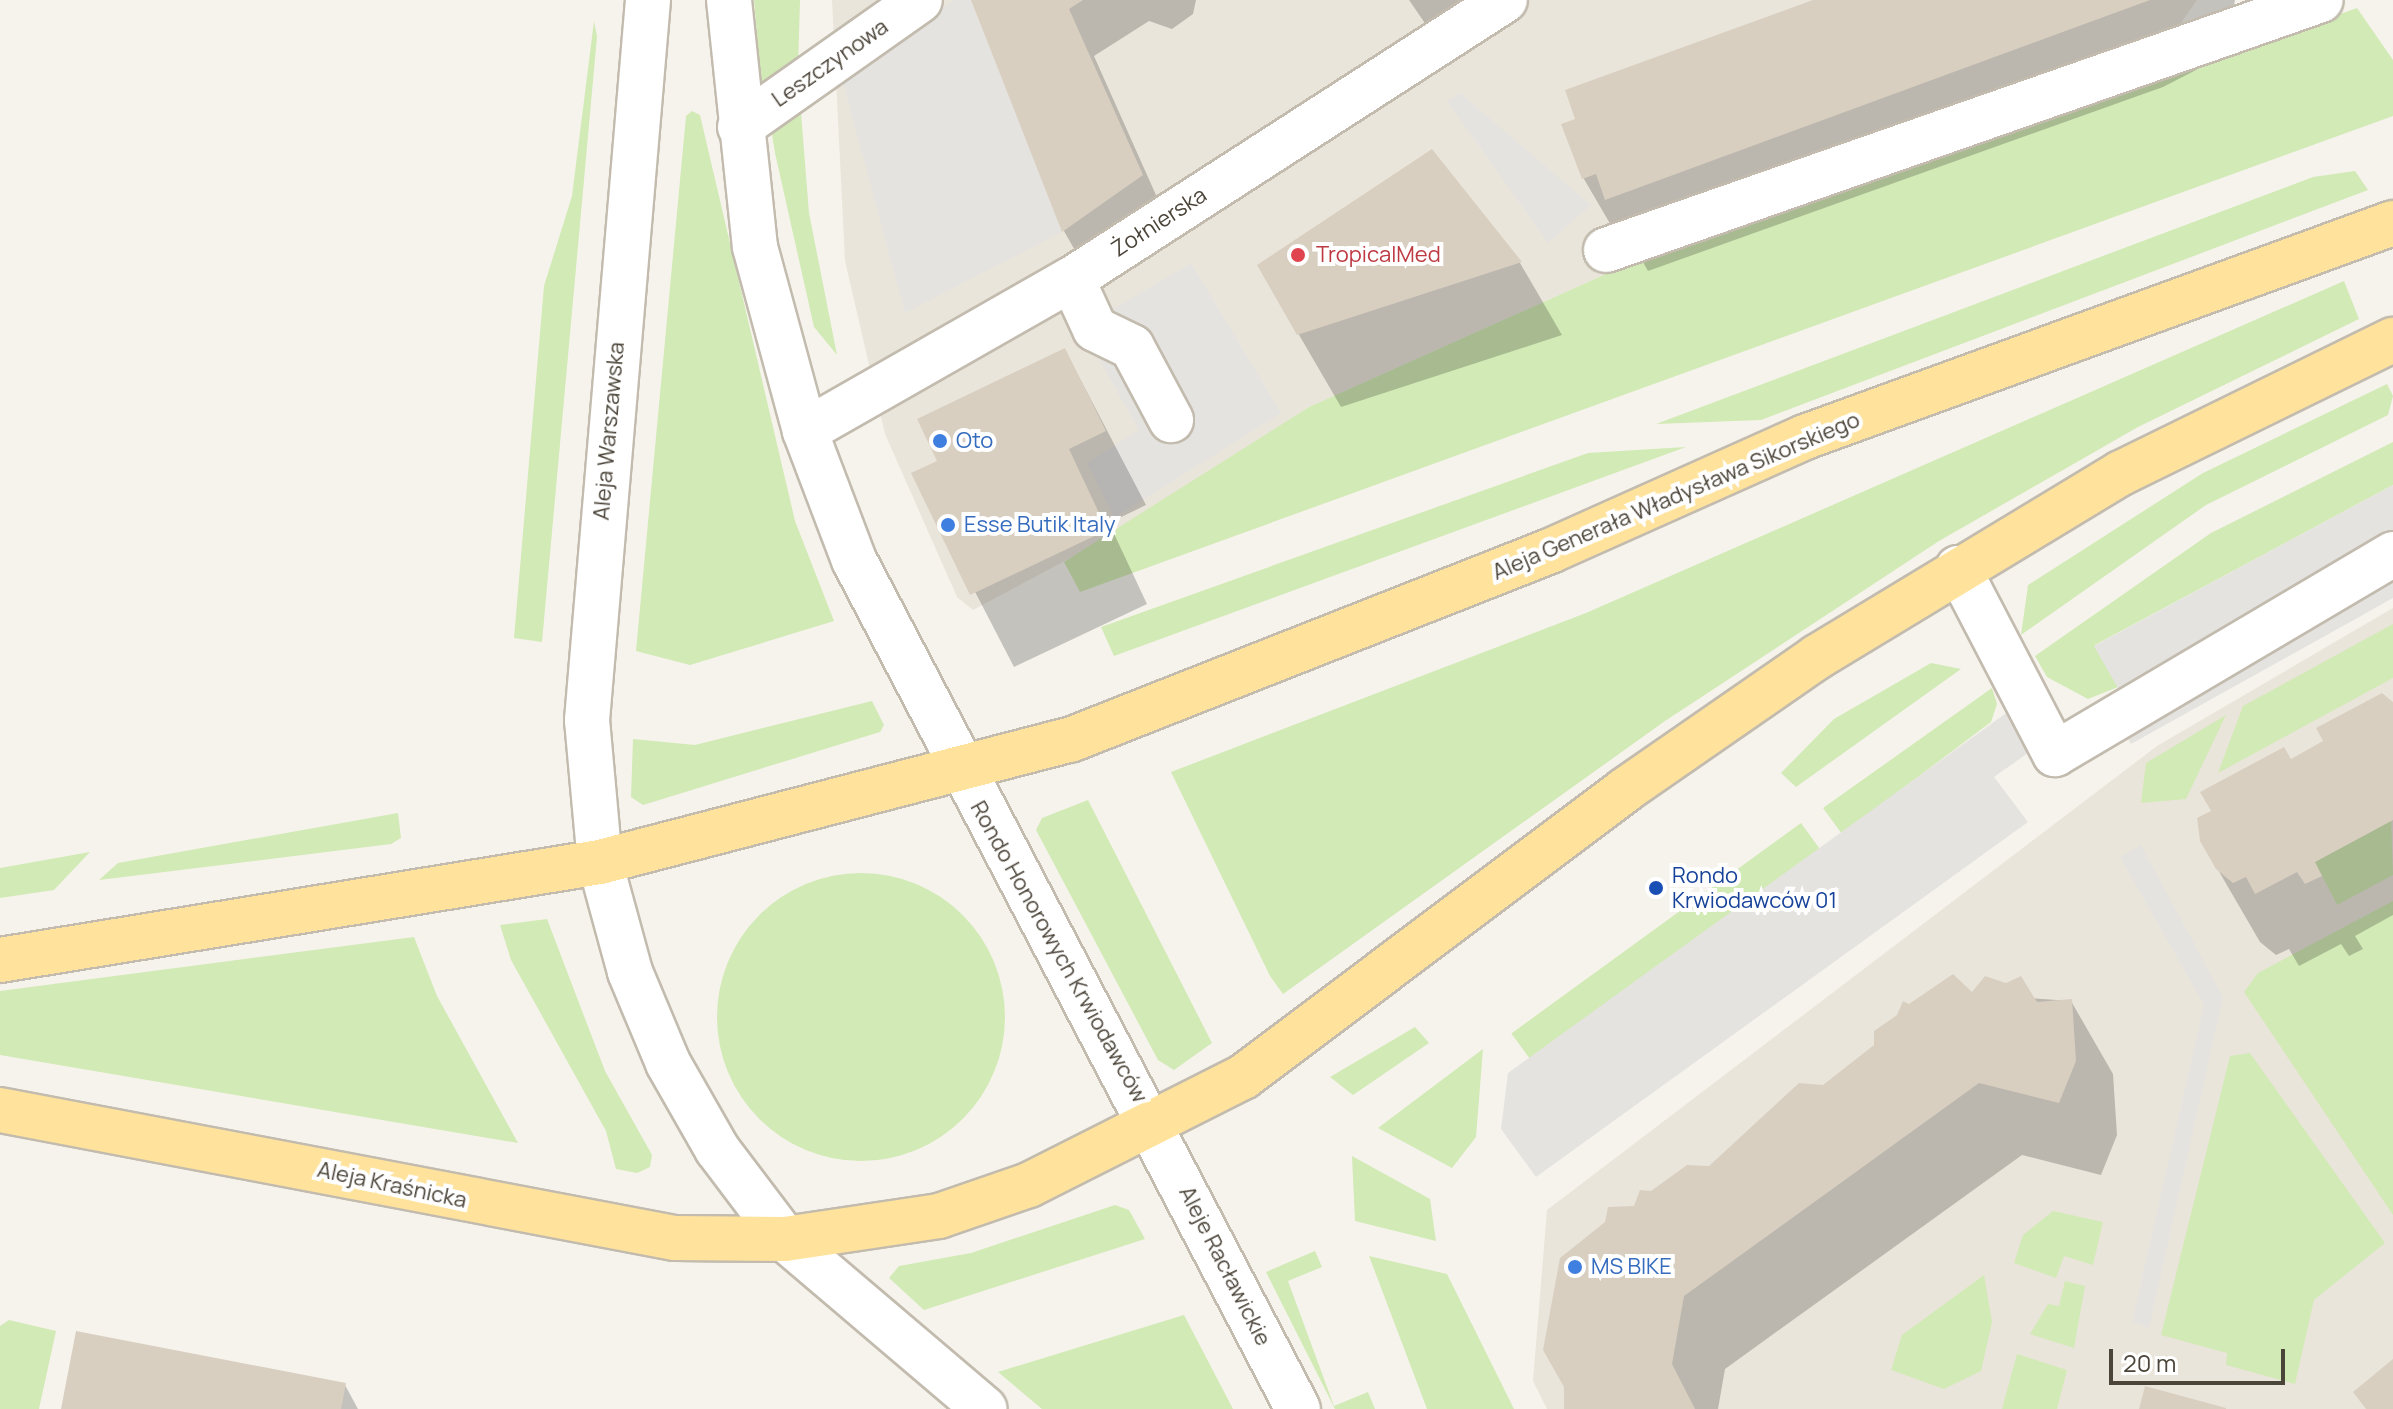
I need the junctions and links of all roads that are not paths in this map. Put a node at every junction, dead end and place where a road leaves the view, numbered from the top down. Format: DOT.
graph roads {
  1 [pos="648,0"];
  2 [pos="729,0"];
  3 [pos="920,0"];
  4 [pos="1505,0"];
  5 [pos="2321,0"];
  6 [pos="740,127"];
  7 [pos="2393,223"];
  8 [pos="1606,250"];
  9 [pos="1072,279"];
  10 [pos="2393,340"];
  11 [pos="1171,420"];
  12 [pos="805,431"];
  13 [pos="2393,554"];
  14 [pos="1958,568"];
  15 [pos="961,773"];
  16 [pos="600,862"];
  17 [pos="0,960"];
  18 [pos="0,1110"];
  19 [pos="1152,1123"];
  20 [pos="785,1239"];
  21 [pos="985,1409"];
  22 [pos="1298,1409"];
  1 -- 16 [label="street, Aleja Warszawska"];
  2 -- 6 [label="street"];
  3 -- 6 [label="street, Leszczynowa"];
  4 -- 9 [label="street, Żołnierska"];
  5 -- 8 [label="street"];
  6 -- 12 [label="street"];
  7 -- 15 [label="main road, Aleja Generała Władysława Sikorskiego"];
  9 -- 11 [label="street"];
  9 -- 12 [label="street, Żołnierska"];
  10 -- 14 [label="main road"];
  12 -- 15 [label="street"];
  13 -- 14 [label="street"];
  14 -- 19 [label="main road"];
  15 -- 16 [label="main road"];
  15 -- 19 [label="street, Rondo Honorowych Krwiodawców"];
  16 -- 17 [label="main road"];
  16 -- 20 [label="street"];
  18 -- 20 [label="main road, Aleja Kraśnicka"];
  19 -- 20 [label="main road, Rondo Honorowych Krwiodawców"];
  19 -- 22 [label="street, Aleje Racławickie"];
  20 -- 21 [label="street"];
}
